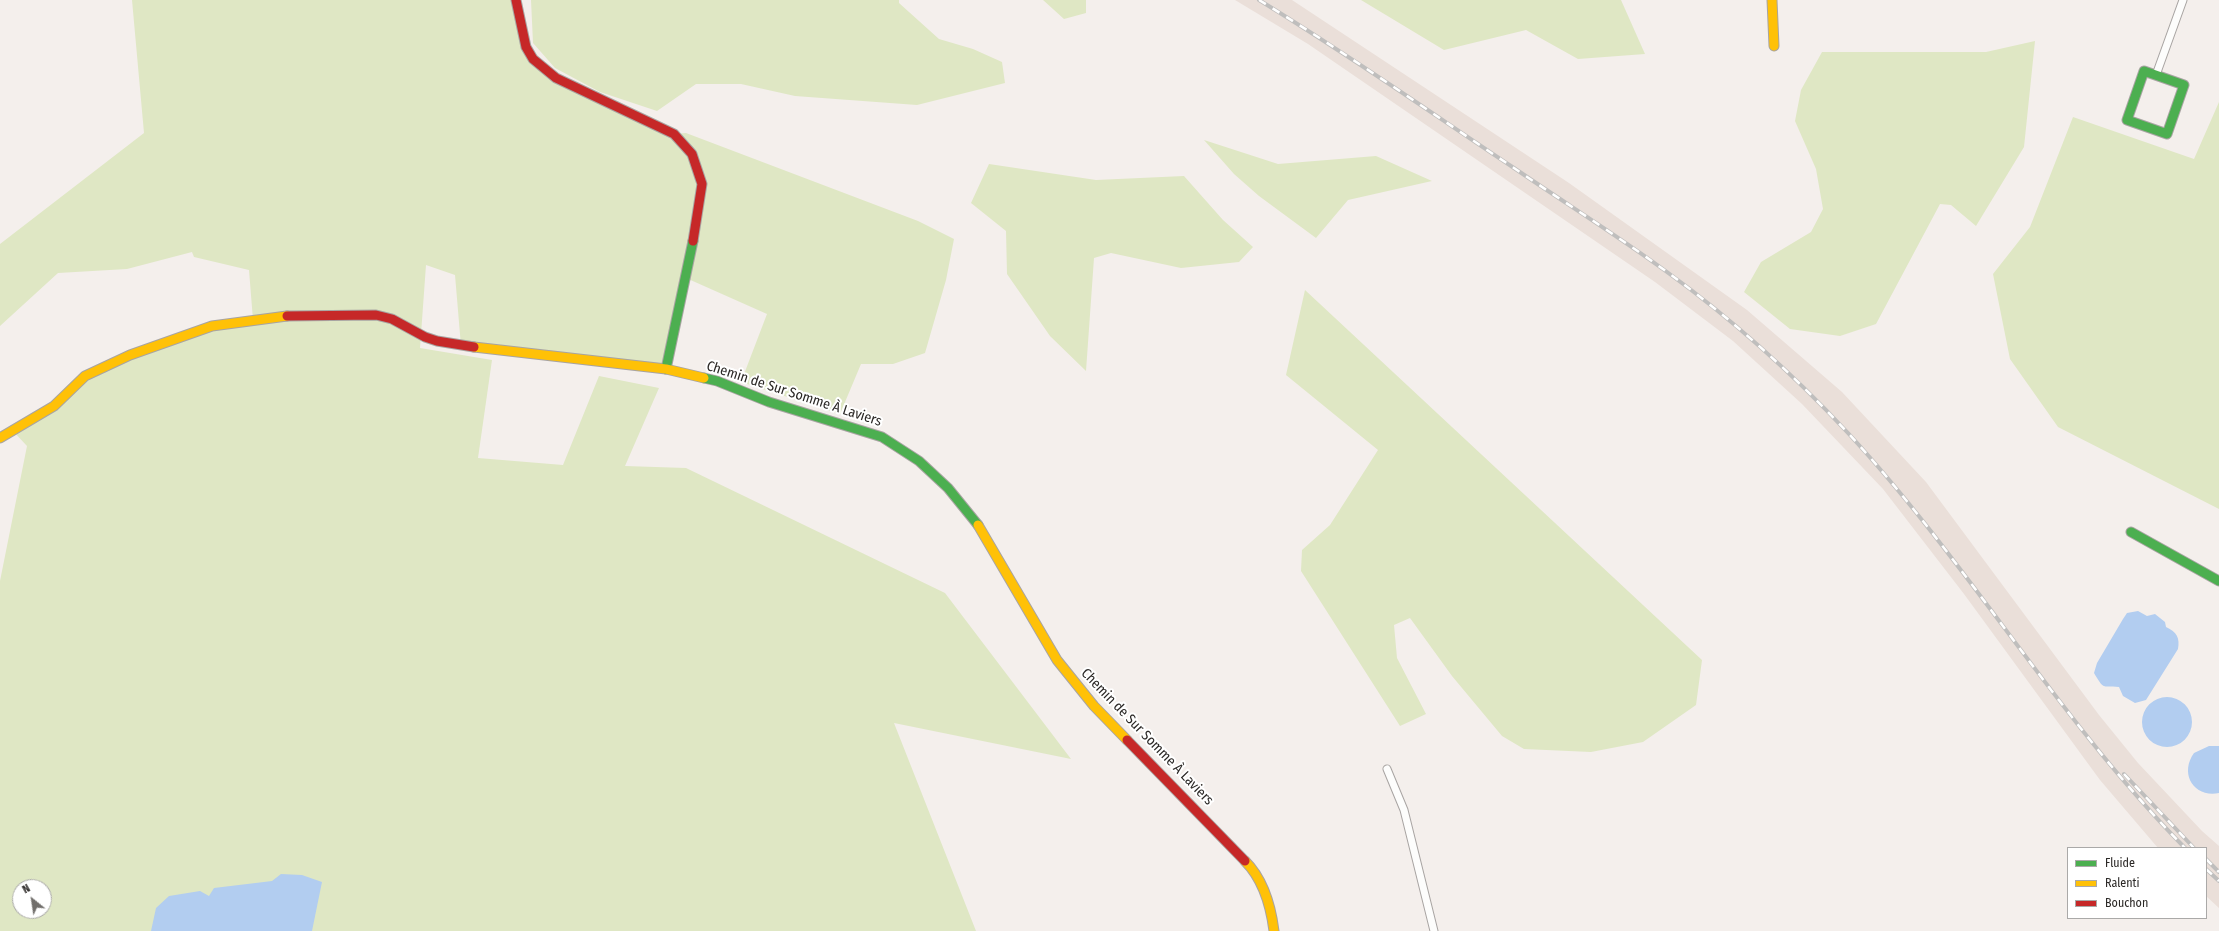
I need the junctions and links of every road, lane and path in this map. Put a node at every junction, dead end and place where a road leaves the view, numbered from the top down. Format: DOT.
graph roads {
  1 [pos="516,0"];
  2 [pos="1772,0"];
  3 [pos="2183,0"];
  4 [pos="1774,46"];
  5 [pos="2156,75"];
  6 [pos="666,369"];
  7 [pos="0,438"];
  8 [pos="2131,532"];
  9 [pos="2219,581"];
  10 [pos="1387,769"];
  11 [pos="1274,931"];
  12 [pos="1434,931"];
  1 -- 6 [label="street"];
  2 -- 4 [label="street"];
  3 -- 5 [label="street"];
  5 -- 5 [label="street"];
  6 -- 7 [label="street, Chemin de Sur Somme À Laviers"];
  6 -- 11 [label="street, Chemin de Sur Somme À Laviers"];
  8 -- 9 [label="street"];
  10 -- 12 [label="street"];
}
